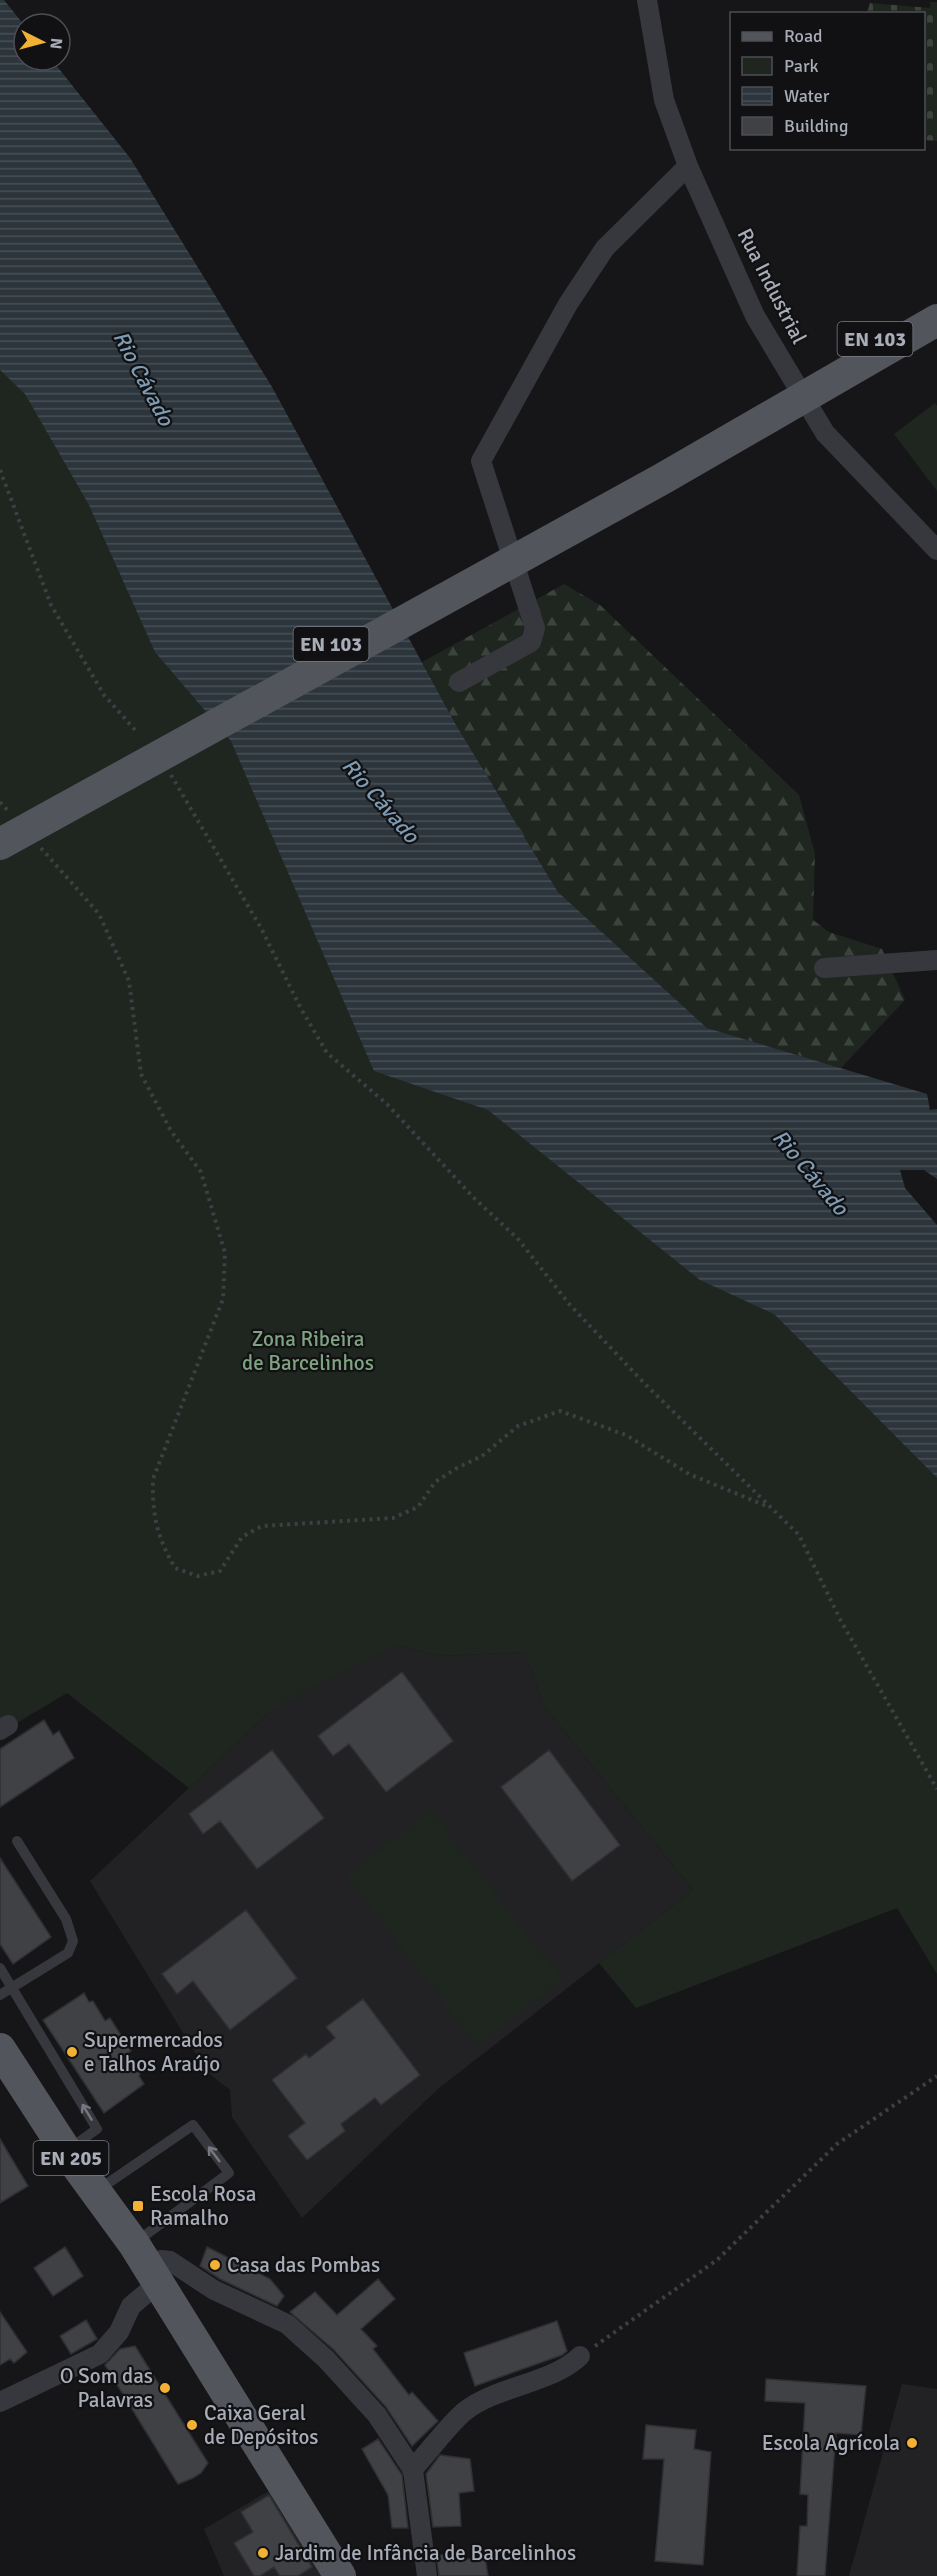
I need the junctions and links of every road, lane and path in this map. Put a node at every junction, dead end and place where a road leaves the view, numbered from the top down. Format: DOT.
graph roads {
  1 [pos="647,0"];
  2 [pos="688,166"];
  3 [pos="937,304"];
  4 [pos="937,320"];
  5 [pos="816,381"];
  6 [pos="0,470"];
  7 [pos="937,550"];
  8 [pos="459,682"];
  9 [pos="135,730"];
  10 [pos="166,767"];
  11 [pos="0,802"];
  12 [pos="5,830"];
  13 [pos="39,845"];
  14 [pos="937,960"];
  15 [pos="824,968"];
  16 [pos="770,1507"];
  17 [pos="937,1789"];
  18 [pos="17,1841"];
  19 [pos="0,1968"];
  20 [pos="12,1987"];
  21 [pos="0,1995"];
  22 [pos="0,2049"];
  23 [pos="937,2076"];
  24 [pos="66,2151"];
  25 [pos="95,2193"];
  26 [pos="145,2263"];
  27 [pos="580,2356"];
  28 [pos="0,2402"];
  29 [pos="412,2470"];
  30 [pos="340,2576"];
  31 [pos="426,2576"];
  1 -- 2 [label="street, Rua Industrial"];
  2 -- 7 [label="street, Rua Industrial"];
  2 -- 8 [label="street"];
  3 -- 5 [label="main road, EN 103"];
  4 -- 5 [label="main road, EN 103"];
  5 -- 12 [label="main road, EN 103"];
  6 -- 9 [label="path"];
  10 -- 16 [label="path"];
  11 -- 12 [label="path"];
  13 -- 16 [label="path"];
  14 -- 15 [label="street"];
  16 -- 17 [label="path"];
  18 -- 20 [label="lane"];
  19 -- 20 [label="lane"];
  20 -- 21 [label="lane"];
  24 -- 20 [label="lane, one-way"];
  22 -- 24 [label="main road, EN 205"];
  23 -- 27 [label="path"];
  24 -- 25 [label="main road, EN 205"];
  25 -- 26 [label="main road, EN 205"];
  26 -- 25 [label="lane, one-way"];
  26 -- 28 [label="street"];
  26 -- 29 [label="street"];
  26 -- 30 [label="main road, EN 205"];
  27 -- 29 [label="street"];
  29 -- 31 [label="street"];
}
